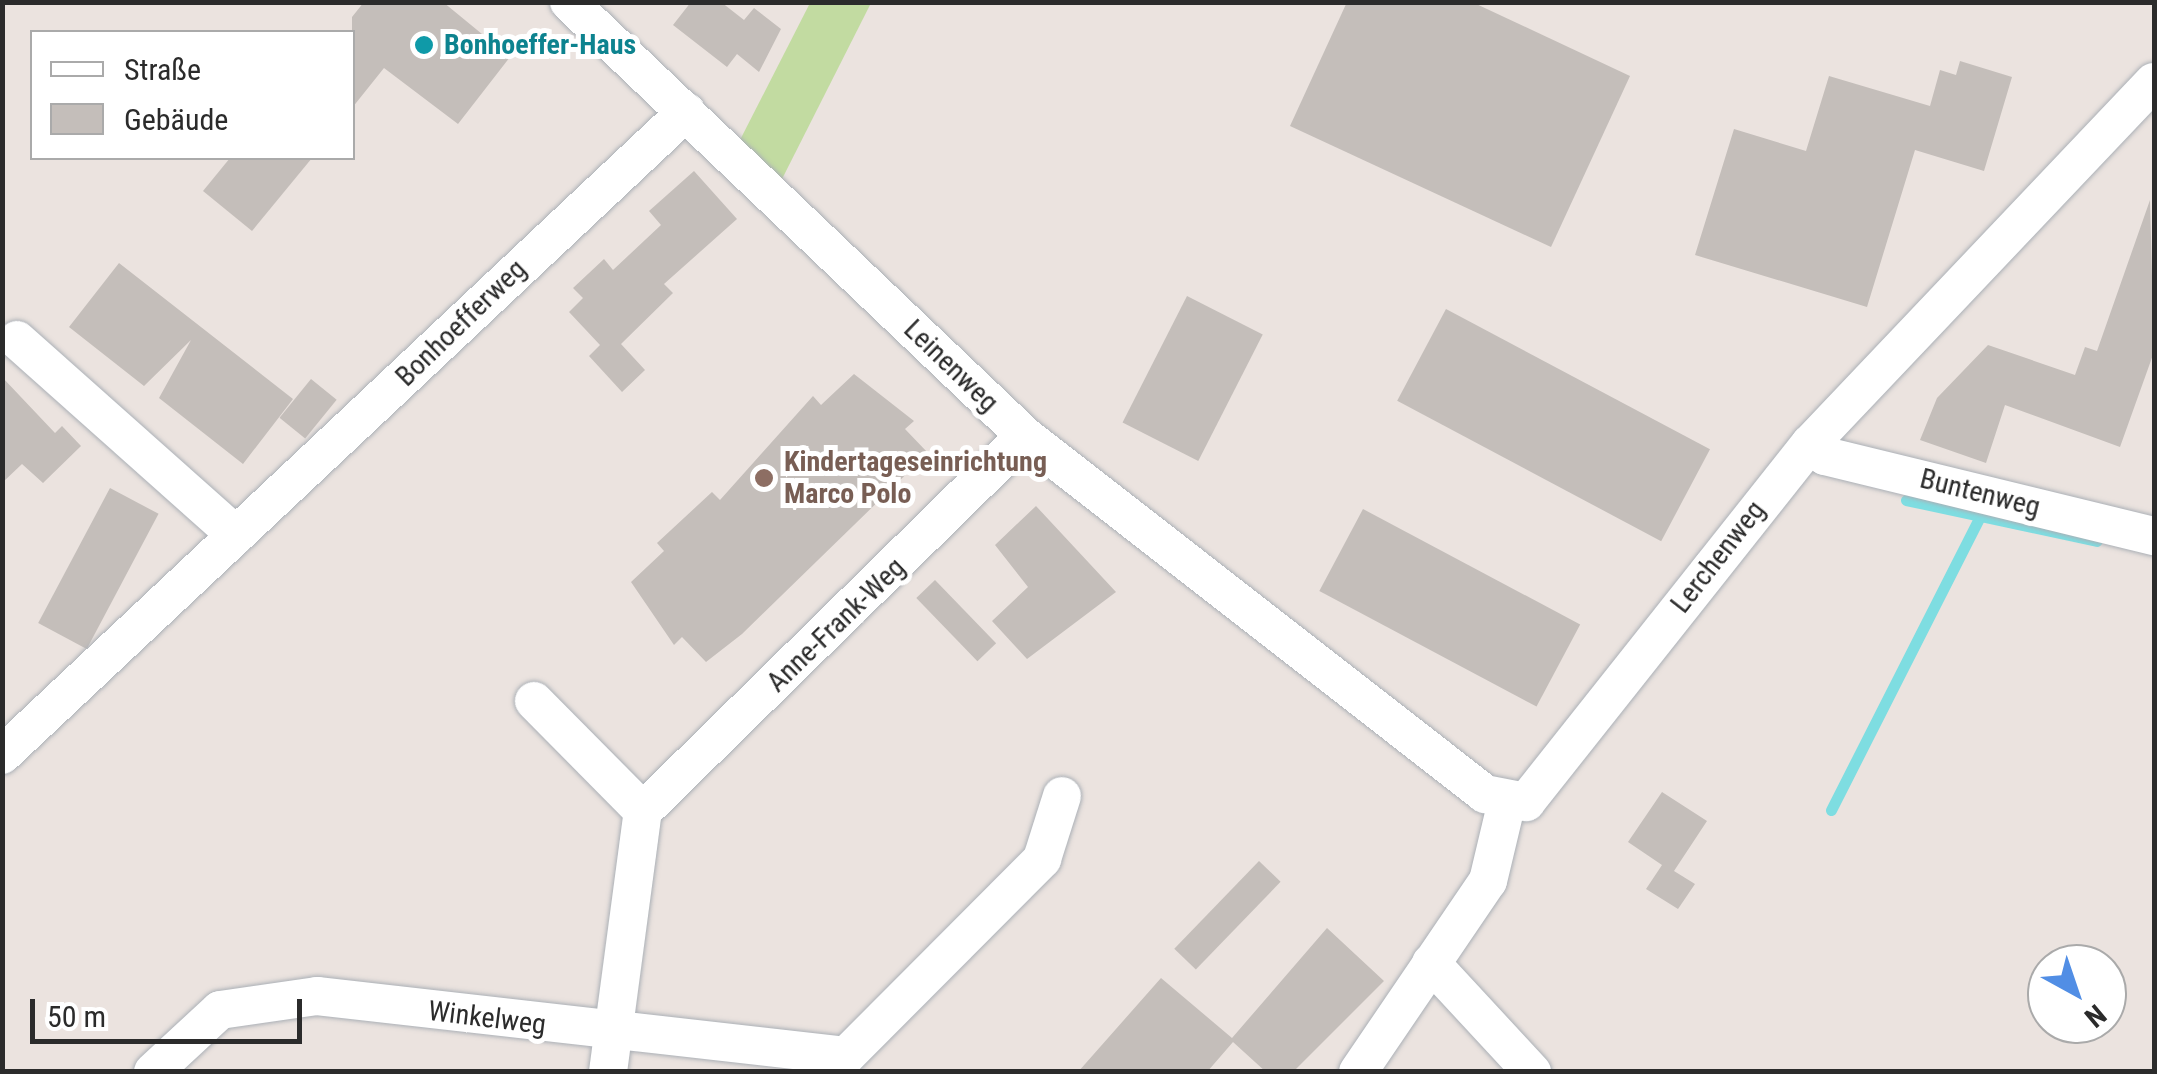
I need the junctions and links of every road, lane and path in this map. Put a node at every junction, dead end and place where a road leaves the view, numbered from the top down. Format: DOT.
graph roads {
  1 [pos="569,2"];
  2 [pos="2154,82"];
  3 [pos="686,112"];
  4 [pos="17,340"];
  5 [pos="1025,436"];
  6 [pos="1810,444"];
  7 [pos="236,536"];
  8 [pos="2154,536"];
  9 [pos="534,701"];
  10 [pos="2,755"];
  11 [pos="1062,796"];
  12 [pos="1507,801"];
  13 [pos="643,811"];
  14 [pos="1431,962"];
  15 [pos="614,1034"];
  16 [pos="853,1064"];
  17 [pos="153,1072"];
  18 [pos="608,1072"];
  19 [pos="1358,1072"];
  20 [pos="1532,1072"];
  1 -- 3 [label="street, Leinenweg"];
  2 -- 6 [label="street, Lerchenweg"];
  3 -- 5 [label="street, Leinenweg"];
  3 -- 7 [label="street, Bonhoefferweg"];
  4 -- 7 [label="street"];
  5 -- 12 [label="street, Leinenweg"];
  5 -- 13 [label="street, Anne-Frank-Weg"];
  6 -- 8 [label="street, Buntenweg"];
  6 -- 12 [label="street, Lerchenweg"];
  7 -- 10 [label="street, Bonhoefferweg"];
  9 -- 13 [label="street"];
  11 -- 16 [label="street, Winkelweg"];
  12 -- 14 [label="street"];
  13 -- 15 [label="street"];
  14 -- 19 [label="street"];
  14 -- 20 [label="street"];
  15 -- 16 [label="street, Winkelweg"];
  15 -- 17 [label="street, Winkelweg"];
  15 -- 18 [label="street"];
}
